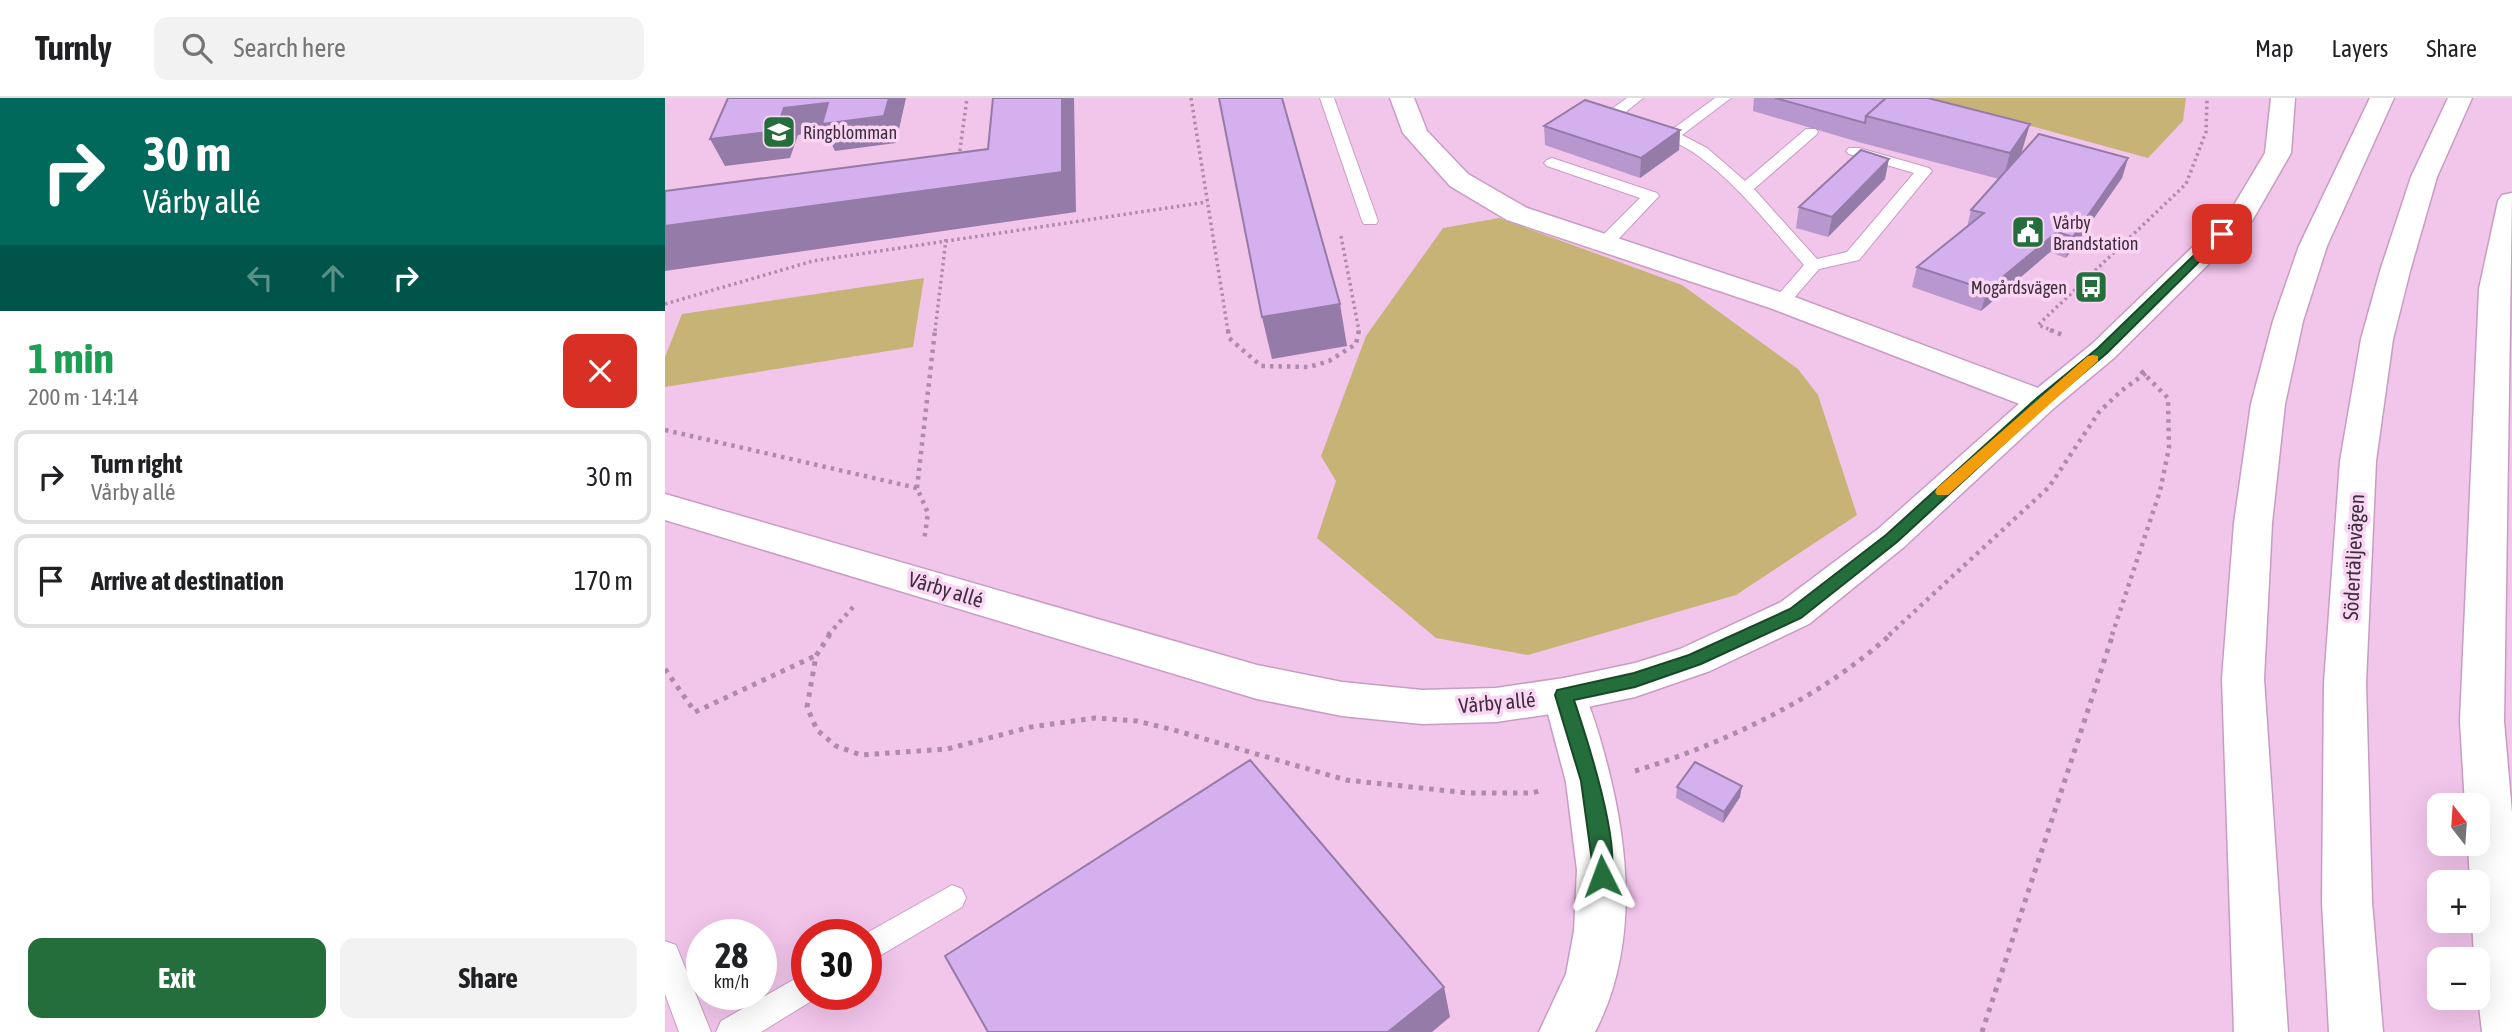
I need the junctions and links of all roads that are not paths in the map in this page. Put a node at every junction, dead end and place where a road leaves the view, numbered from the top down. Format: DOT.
graph roads {
  1 [pos="1327,98"];
  2 [pos="1402,98"];
  3 [pos="1636,98"];
  4 [pos="1724,98"];
  5 [pos="2382,98"];
  6 [pos="2460,98"];
  7 [pos="2278,102"];
  8 [pos="1811,132"];
  9 [pos="1672,136"];
  10 [pos="1854,151"];
  11 [pos="1552,163"];
  12 [pos="1745,189"];
  13 [pos="2512,201"];
  14 [pos="1370,221"];
  15 [pos="1605,243"];
  16 [pos="1813,265"];
  17 [pos="1781,302"];
  18 [pos="2042,401"];
  19 [pos="665,507"];
  20 [pos="1564,695"];
  21 [pos="952,898"];
  22 [pos="882,940"];
  23 [pos="665,954"];
  24 [pos="791,996"];
  25 [pos="695,1032"];
  26 [pos="732,1032"];
  27 [pos="1566,1032"];
  28 [pos="2261,1032"];
  29 [pos="2357,1032"];
  30 [pos="2509,1032"];
  1 -- 14 [label="lane"];
  2 -- 15 [label="main road"];
  3 -- 9 [label="lane"];
  4 -- 9 [label="lane"];
  5 -- 28 [label="main road"];
  6 -- 29 [label="main road, Södertäljevägen"];
  7 -- 18 [label="main road, Vårby allé"];
  8 -- 12 [label="lane"];
  9 -- 12 [label="lane"];
  10 -- 16 [label="lane"];
  11 -- 15 [label="lane"];
  12 -- 16 [label="lane"];
  13 -- 30 [label="main road"];
  15 -- 17 [label="main road"];
  16 -- 17 [label="lane"];
  17 -- 18 [label="main road"];
  18 -- 20 [label="main road, Vårby allé"];
  19 -- 20 [label="main road, Vårby allé"];
  20 -- 27 [label="main road"];
  21 -- 22 [label="lane"];
  23 -- 25 [label="lane"];
  24 -- 26 [label="lane"];
}
